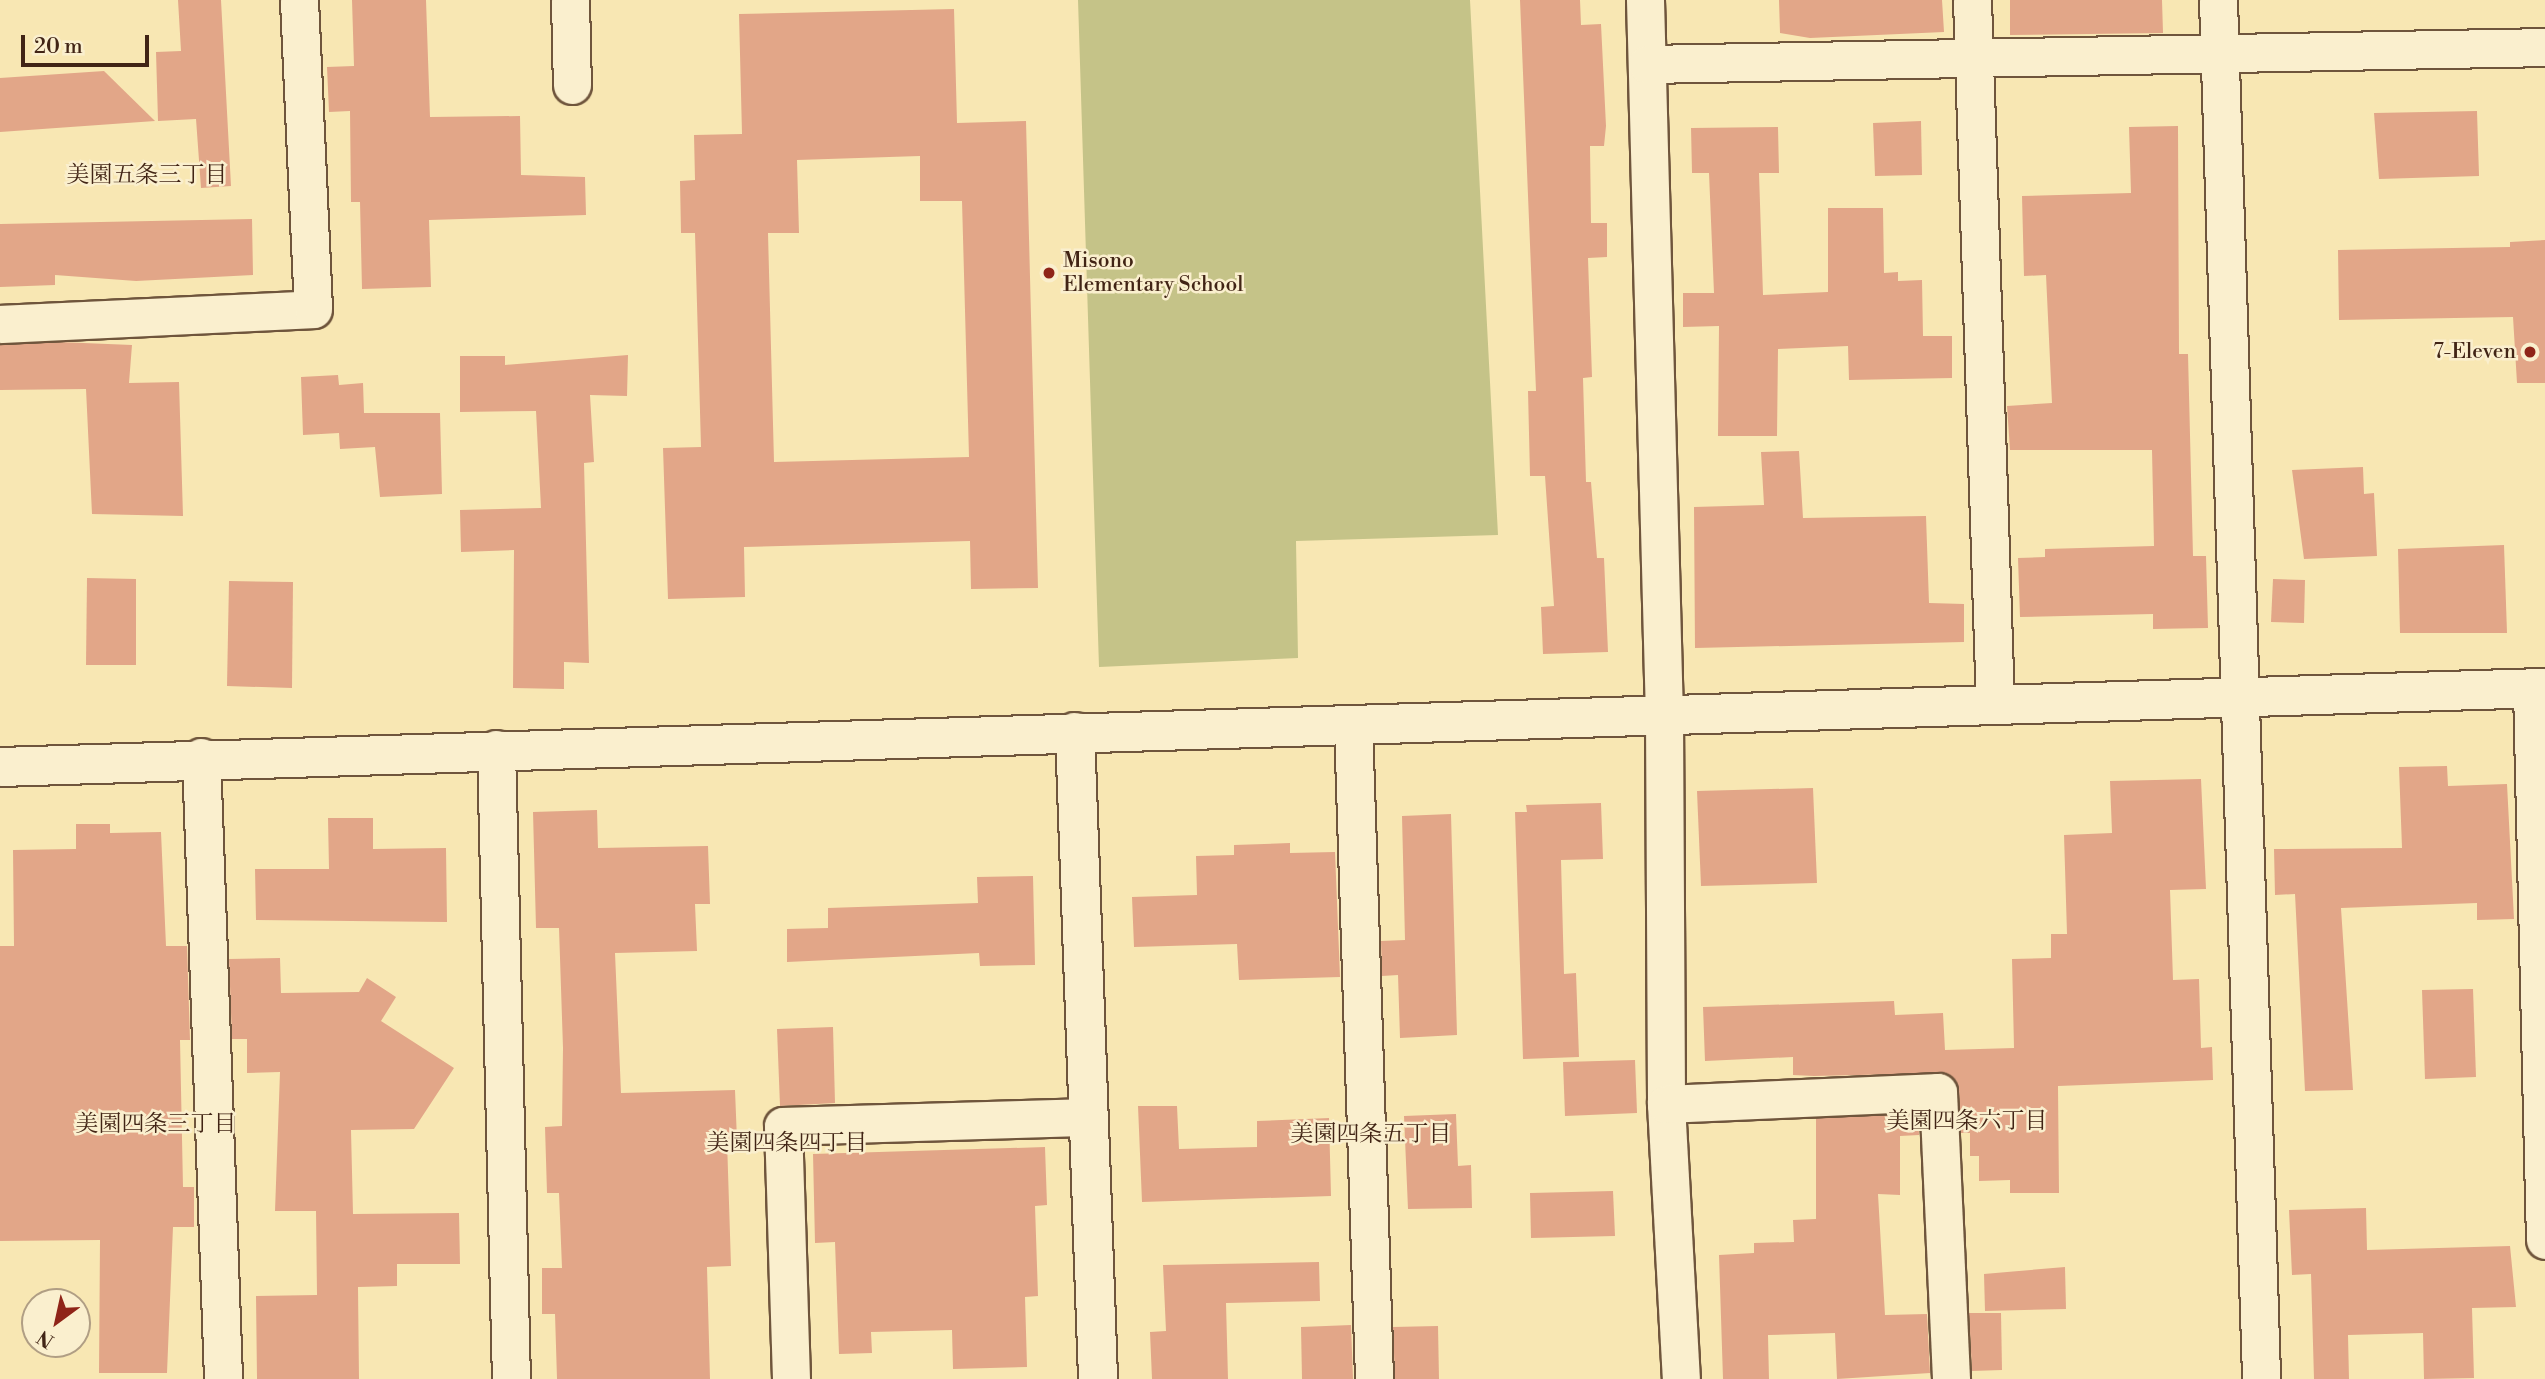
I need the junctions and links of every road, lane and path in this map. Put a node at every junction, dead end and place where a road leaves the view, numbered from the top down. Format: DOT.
graph roads {
  1 [pos="299,0"];
  2 [pos="570,0"];
  3 [pos="1645,0"];
  4 [pos="1972,0"];
  5 [pos="2218,0"];
  6 [pos="2545,47"];
  7 [pos="2220,53"];
  8 [pos="1975,58"];
  9 [pos="1647,64"];
  10 [pos="572,85"];
  11 [pos="0,324"];
  12 [pos="2538,689"];
  13 [pos="2242,697"];
  14 [pos="1995,704"];
  15 [pos="1664,716"];
  16 [pos="1353,724"];
  17 [pos="1075,732"];
  18 [pos="496,749"];
  19 [pos="201,757"];
  20 [pos="0,767"];
  21 [pos="1667,1104"];
  22 [pos="1089,1117"];
  23 [pos="2545,1240"];
  24 [pos="223,1379"];
  25 [pos="511,1379"];
  26 [pos="791,1379"];
  27 [pos="1098,1379"];
  28 [pos="1374,1379"];
  29 [pos="1681,1379"];
  30 [pos="1951,1379"];
  31 [pos="2261,1379"];
  1 -- 11 [label="street"];
  2 -- 10 [label="street"];
  3 -- 9 [label="street"];
  4 -- 8 [label="street"];
  5 -- 7 [label="street"];
  6 -- 7 [label="street"];
  7 -- 8 [label="street"];
  7 -- 13 [label="street"];
  8 -- 9 [label="street"];
  8 -- 14 [label="street"];
  9 -- 15 [label="street"];
  12 -- 13 [label="street"];
  12 -- 23 [label="street"];
  13 -- 14 [label="street"];
  13 -- 31 [label="street"];
  14 -- 15 [label="street"];
  15 -- 16 [label="street"];
  15 -- 21 [label="street"];
  16 -- 17 [label="street"];
  16 -- 28 [label="street"];
  17 -- 18 [label="street"];
  17 -- 22 [label="street"];
  18 -- 19 [label="street"];
  18 -- 25 [label="street"];
  19 -- 20 [label="street"];
  19 -- 24 [label="street"];
  21 -- 29 [label="street"];
  21 -- 30 [label="street"];
  22 -- 26 [label="street"];
  22 -- 27 [label="street"];
}
